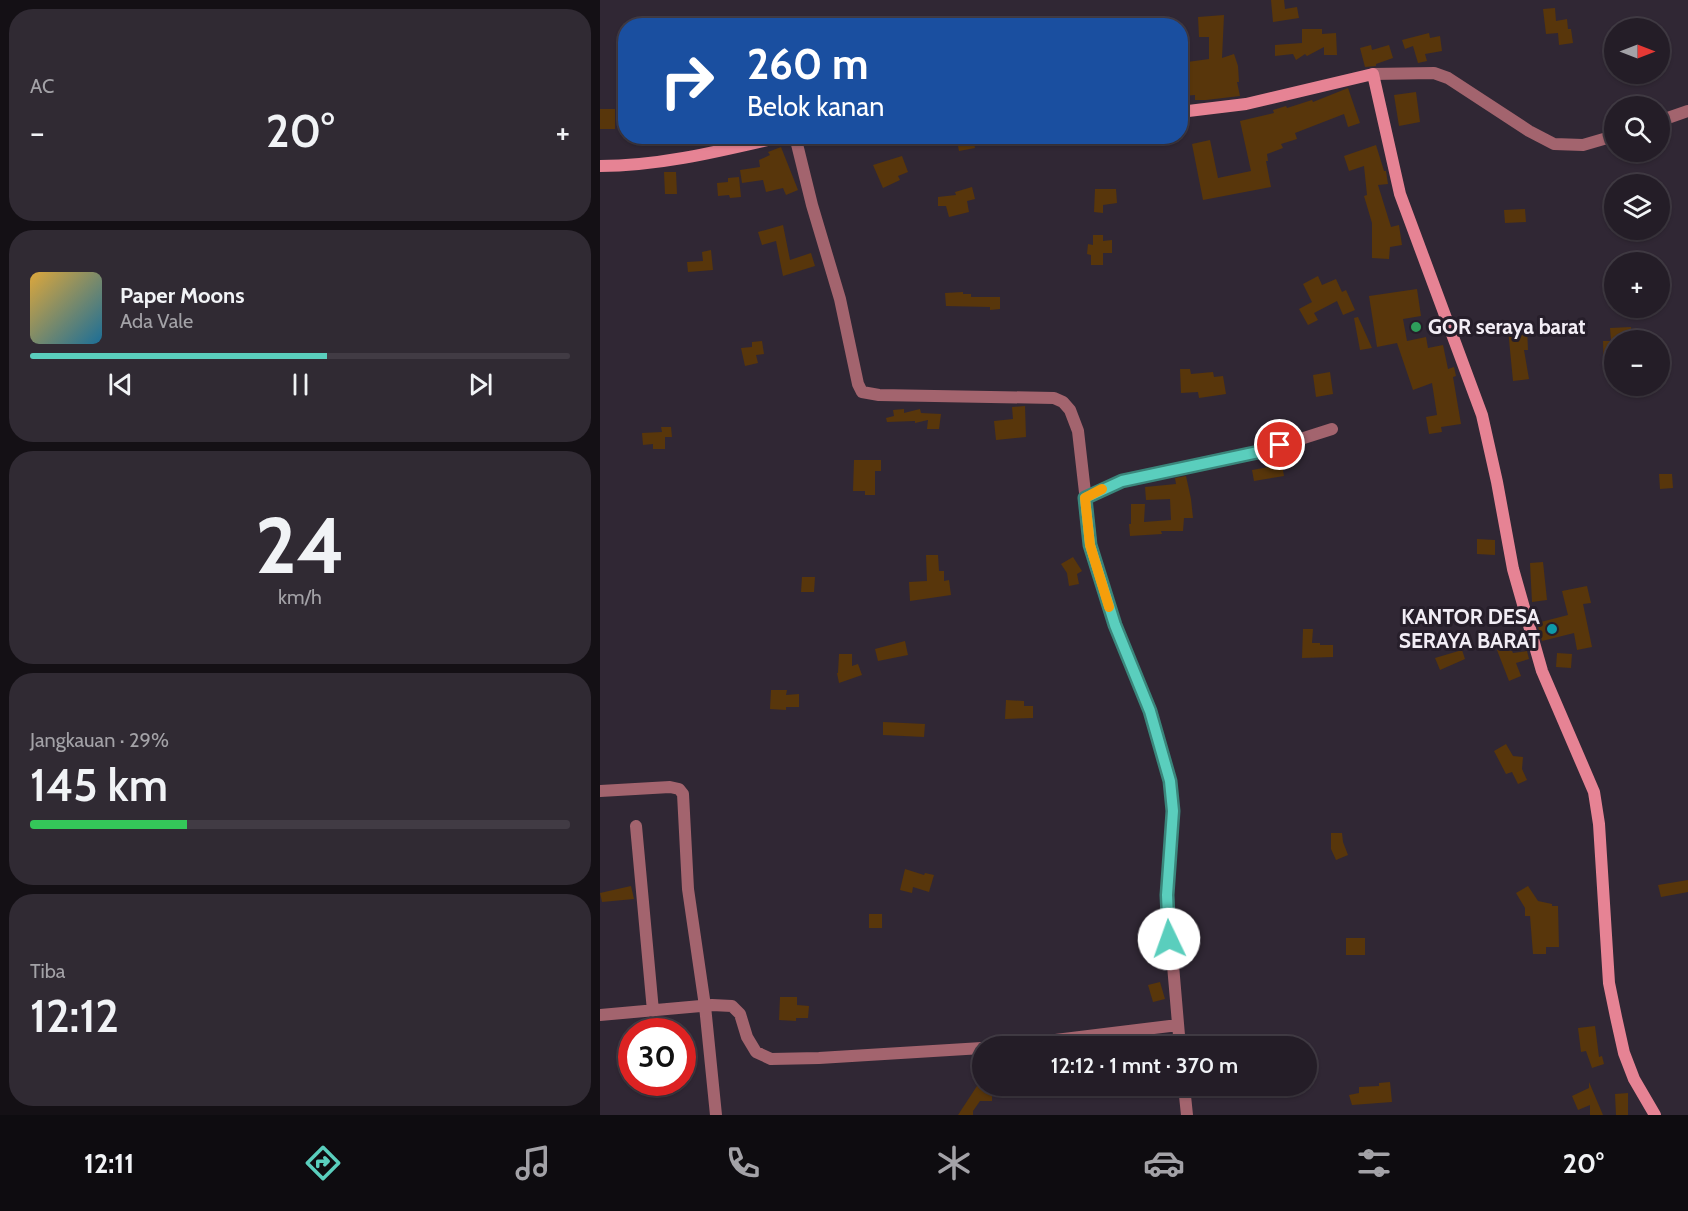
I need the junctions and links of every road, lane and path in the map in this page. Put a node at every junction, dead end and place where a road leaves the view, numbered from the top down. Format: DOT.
graph roads {
  1 [pos="1373,74"];
  2 [pos="1188,111"];
  3 [pos="1688,111"];
  4 [pos="1670,117"];
  5 [pos="1604,139"];
  6 [pos="746,144"];
  7 [pos="797,144"];
  8 [pos="600,166"];
  9 [pos="1332,429"];
  10 [pos="1085,498"];
  11 [pos="600,791"];
  12 [pos="636,826"];
  13 [pos="705,1006"];
  14 [pos="653,1011"];
  15 [pos="600,1015"];
  16 [pos="1178,1025"];
  17 [pos="1088,1036"];
  18 [pos="1179,1036"];
  19 [pos="972,1049"];
  20 [pos="1185,1096"];
  21 [pos="716,1115"];
  22 [pos="1187,1115"];
  23 [pos="1655,1115"];
  1 -- 2 [label="street"];
  1 -- 5 [label="street"];
  1 -- 23 [label="street"];
  3 -- 4 [label="street"];
  6 -- 8 [label="street"];
  7 -- 10 [label="street"];
  9 -- 10 [label="street"];
  10 -- 16 [label="street"];
  11 -- 13 [label="street"];
  12 -- 14 [label="street"];
  13 -- 14 [label="street"];
  13 -- 19 [label="street"];
  13 -- 21 [label="street"];
  14 -- 15 [label="street"];
  16 -- 17 [label="street"];
  16 -- 18 [label="street"];
  20 -- 22 [label="street"];
}
